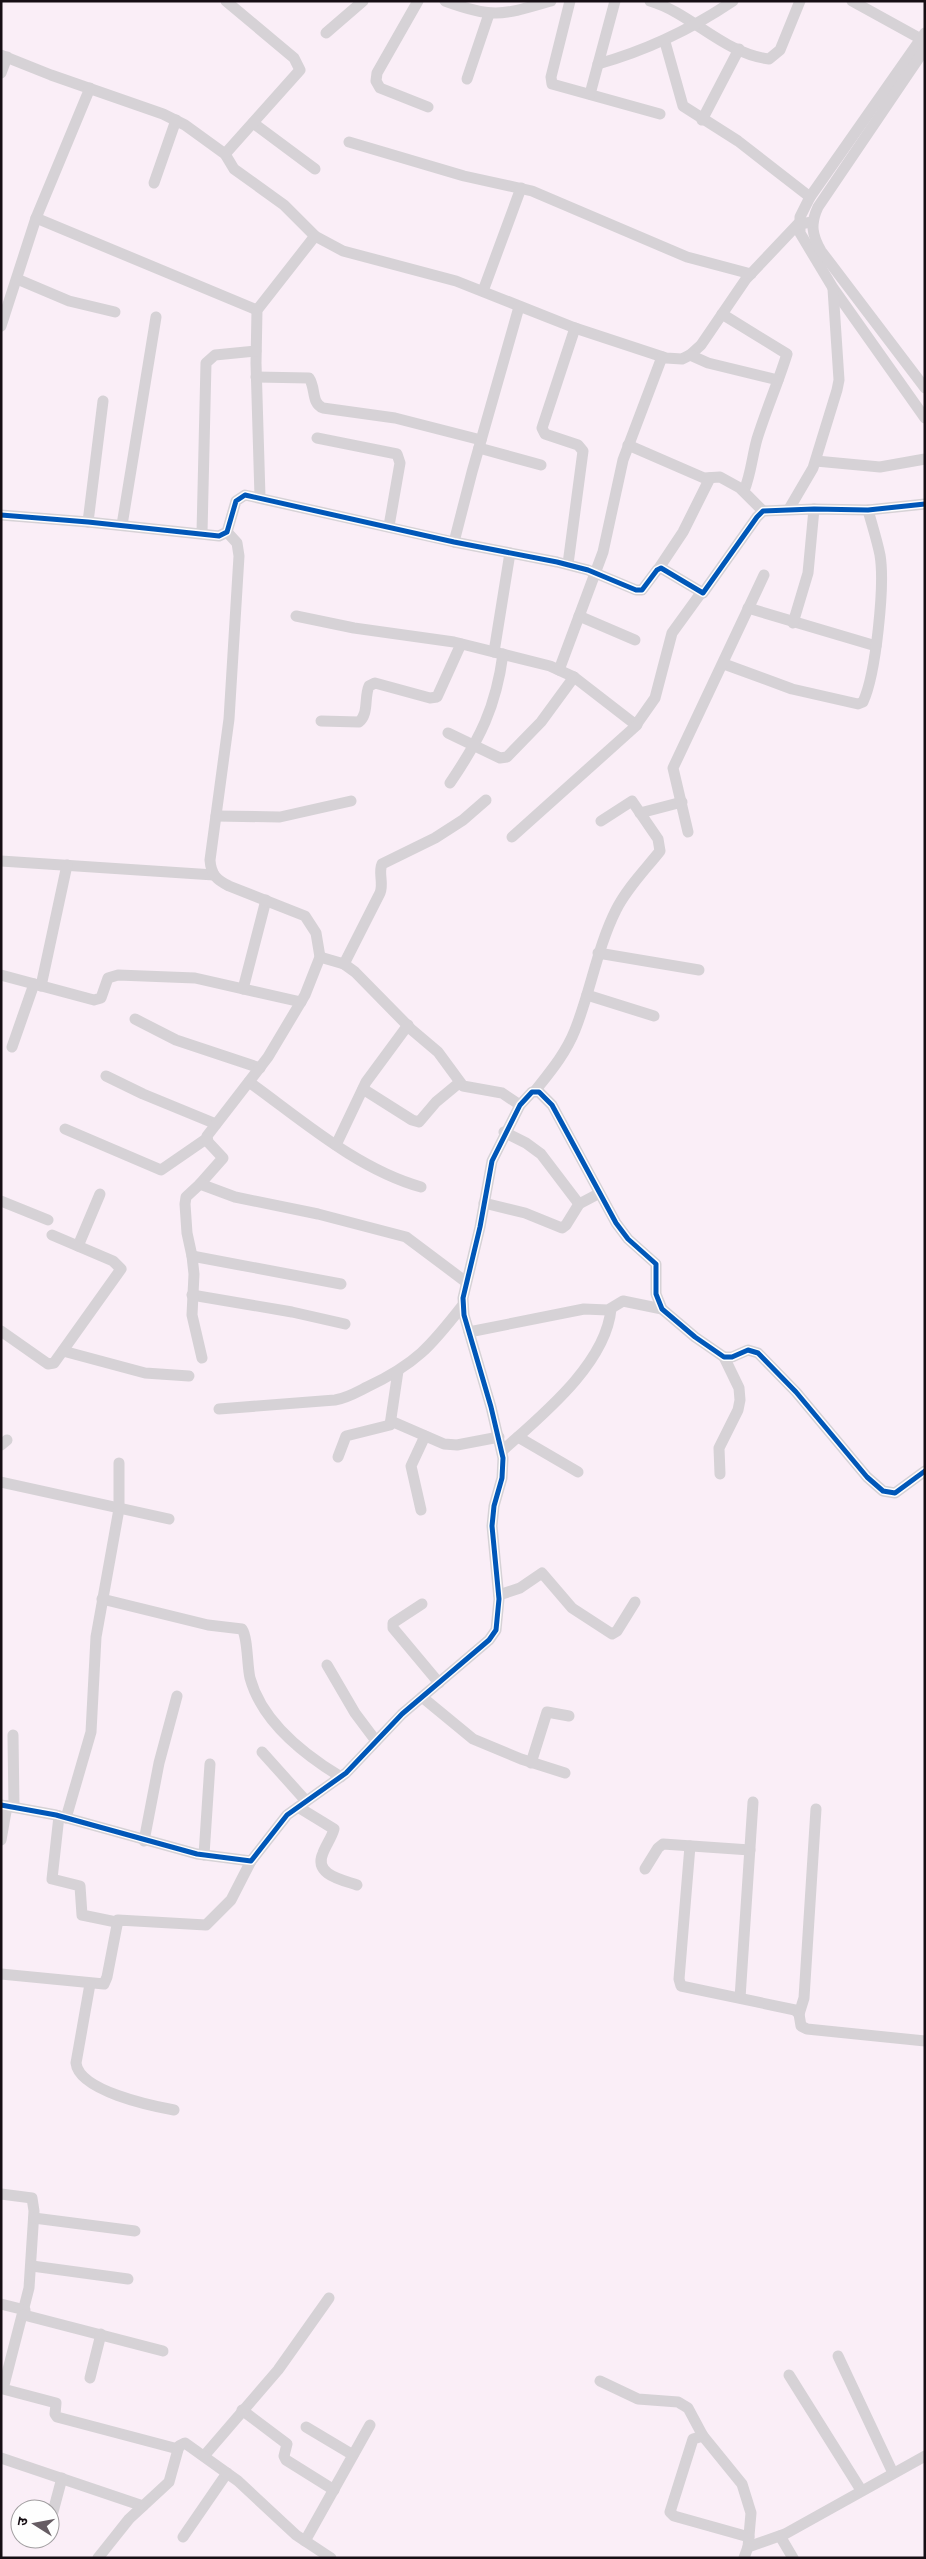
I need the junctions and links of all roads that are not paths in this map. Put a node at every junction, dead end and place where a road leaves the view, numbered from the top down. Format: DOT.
graph roads {
  1 [pos="226,1"];
  2 [pos="363,1"];
  3 [pos="418,1"];
  4 [pos="445,1"];
  5 [pos="551,1"];
  6 [pos="570,1"];
  7 [pos="615,1"];
  8 [pos="650,1"];
  9 [pos="733,1"];
  10 [pos="800,1"];
  11 [pos="852,1"];
  12 [pos="489,14"];
  13 [pos="696,26"];
  14 [pos="326,33"];
  15 [pos="923,40"];
  16 [pos="665,42"];
  17 [pos="739,49"];
  18 [pos="4,56"];
  19 [pos="598,64"];
  20 [pos="1,73"];
  21 [pos="467,79"];
  22 [pos="90,88"];
  23 [pos="590,94"];
  24 [pos="428,107"];
  25 [pos="660,114"];
  26 [pos="176,120"];
  27 [pos="702,120"];
  28 [pos="252,124"];
  29 [pos="349,142"];
  30 [pos="225,154"];
  31 [pos="315,168"];
  32 [pos="154,184"];
  33 [pos="521,188"];
  34 [pos="810,197"];
  35 [pos="36,218"];
  36 [pos="812,222"];
  37 [pos="798,224"];
  38 [pos="315,236"];
  39 [pos="751,274"];
  40 [pos="17,279"];
  41 [pos="833,288"];
  42 [pos="483,291"];
  43 [pos="519,307"];
  44 [pos="257,310"];
  45 [pos="115,312"];
  46 [pos="722,314"];
  47 [pos="156,317"];
  48 [pos="1,326"];
  49 [pos="575,328"];
  50 [pos="256,351"];
  51 [pos="690,355"];
  52 [pos="662,357"];
  53 [pos="256,377"];
  54 [pos="778,380"];
  55 [pos="925,388"];
  56 [pos="103,401"];
  57 [pos="925,418"];
  58 [pos="317,438"];
  59 [pos="480,444"];
  60 [pos="628,445"];
  61 [pos="925,459"];
  62 [pos="816,461"];
  63 [pos="541,465"];
  64 [pos="710,478"];
  65 [pos="744,491"];
  66 [pos="260,497"];
  67 [pos="925,504"];
  68 [pos="789,509"];
  69 [pos="814,509"];
  70 [pos="868,510"];
  71 [pos="763,512"];
  72 [pos="1,515"];
  73 [pos="88,522"];
  74 [pos="122,525"];
  75 [pos="389,526"];
  76 [pos="226,532"];
  77 [pos="202,533"];
  78 [pos="454,542"];
  79 [pos="510,553"];
  80 [pos="568,564"];
  81 [pos="659,568"];
  82 [pos="596,574"];
  83 [pos="764,575"];
  84 [pos="701,592"];
  85 [pos="748,608"];
  86 [pos="296,616"];
  87 [pos="580,616"];
  88 [pos="793,623"];
  89 [pos="635,640"];
  90 [pos="461,644"];
  91 [pos="876,646"];
  92 [pos="498,653"];
  93 [pos="724,664"];
  94 [pos="559,670"];
  95 [pos="574,677"];
  96 [pos="321,721"];
  97 [pos="637,725"];
  98 [pos="448,733"];
  99 [pos="475,746"];
  100 [pos="450,783"];
  101 [pos="486,800"];
  102 [pos="351,801"];
  103 [pos="682,802"];
  104 [pos="640,813"];
  105 [pos="216,816"];
  106 [pos="601,821"];
  107 [pos="688,832"];
  108 [pos="512,837"];
  109 [pos="1,861"];
  110 [pos="67,865"];
  111 [pos="214,876"];
  112 [pos="266,900"];
  113 [pos="598,953"];
  114 [pos="320,957"];
  115 [pos="344,964"];
  116 [pos="699,970"];
  117 [pos="1,975"];
  118 [pos="38,985"];
  119 [pos="243,989"];
  120 [pos="587,995"];
  121 [pos="301,1002"];
  122 [pos="654,1016"];
  123 [pos="136,1019"];
  124 [pos="408,1026"];
  125 [pos="12,1047"];
  126 [pos="260,1068"];
  127 [pos="106,1076"];
  128 [pos="249,1082"];
  129 [pos="459,1083"];
  130 [pos="363,1088"];
  131 [pos="536,1091"];
  132 [pos="520,1105"];
  133 [pos="216,1124"];
  134 [pos="65,1130"];
  135 [pos="504,1132"];
  136 [pos="206,1139"];
  137 [pos="336,1145"];
  138 [pos="200,1184"];
  139 [pos="420,1187"];
  140 [pos="100,1194"];
  141 [pos="598,1194"];
  142 [pos="1,1201"];
  143 [pos="484,1203"];
  144 [pos="579,1204"];
  145 [pos="48,1220"];
  146 [pos="52,1235"];
  147 [pos="78,1246"];
  148 [pos="192,1256"];
  149 [pos="466,1282"];
  150 [pos="341,1284"];
  151 [pos="192,1295"];
  152 [pos="463,1305"];
  153 [pos="611,1309"];
  154 [pos="662,1310"];
  155 [pos="344,1324"];
  156 [pos="1,1331"];
  157 [pos="469,1332"];
  158 [pos="63,1351"];
  159 [pos="202,1358"];
  160 [pos="724,1358"];
  161 [pos="398,1371"];
  162 [pos="190,1376"];
  163 [pos="219,1409"];
  164 [pos="391,1421"];
  165 [pos="425,1436"];
  166 [pos="499,1437"];
  167 [pos="518,1437"];
  168 [pos="502,1451"];
  169 [pos="338,1458"];
  170 [pos="119,1463"];
  171 [pos="925,1471"];
  172 [pos="578,1472"];
  173 [pos="720,1474"];
  174 [pos="1,1482"];
  175 [pos="118,1509"];
  176 [pos="420,1510"];
  177 [pos="169,1519"];
  178 [pos="499,1595"];
  179 [pos="102,1599"];
  180 [pos="635,1602"];
  181 [pos="422,1604"];
  182 [pos="327,1665"];
  183 [pos="439,1683"];
  184 [pos="177,1696"];
  185 [pos="422,1697"];
  186 [pos="569,1716"];
  187 [pos="12,1735"];
  188 [pos="376,1741"];
  189 [pos="262,1752"];
  190 [pos="531,1763"];
  191 [pos="210,1764"];
  192 [pos="565,1773"];
  193 [pos="341,1777"];
  194 [pos="753,1802"];
  195 [pos="302,1804"];
  196 [pos="7,1806"];
  197 [pos="816,1809"];
  198 [pos="63,1817"];
  199 [pos="1,1840"];
  200 [pos="144,1840"];
  201 [pos="690,1846"];
  202 [pos="750,1850"];
  203 [pos="204,1855"];
  204 [pos="251,1861"];
  205 [pos="645,1869"];
  206 [pos="357,1885"];
  207 [pos="116,1922"];
  208 [pos="1,1974"];
  209 [pos="90,1984"];
  210 [pos="740,1998"];
  211 [pos="799,2014"];
  212 [pos="925,2041"];
  213 [pos="174,2110"];
  214 [pos="1,2194"];
  215 [pos="34,2218"];
  216 [pos="135,2231"];
  217 [pos="32,2266"];
  218 [pos="128,2279"];
  219 [pos="329,2298"];
  220 [pos="1,2304"];
  221 [pos="24,2313"];
  222 [pos="101,2334"];
  223 [pos="163,2351"];
  224 [pos="838,2356"];
  225 [pos="789,2375"];
  226 [pos="90,2378"];
  227 [pos="600,2381"];
  228 [pos="2,2388"];
  229 [pos="242,2410"];
  230 [pos="370,2424"];
  231 [pos="306,2427"];
  232 [pos="703,2436"];
  233 [pos="178,2449"];
  234 [pos="353,2455"];
  235 [pos="204,2456"];
  236 [pos="925,2456"];
  237 [pos="1,2458"];
  238 [pos="227,2473"];
  239 [pos="893,2473"];
  240 [pos="62,2478"];
  241 [pos="334,2490"];
  242 [pos="861,2490"];
  243 [pos="56,2499"];
  244 [pos="143,2506"];
  245 [pos="780,2536"];
  246 [pos="182,2537"];
  247 [pos="305,2541"];
  248 [pos="747,2547"];
  249 [pos="98,2558"];
  250 [pos="331,2558"];
  251 [pos="794,2558"];
  1 -- 28 [label="street"];
  2 -- 14 [label="street"];
  3 -- 24 [label="street"];
  4 -- 12 [label="street"];
  5 -- 12 [label="street"];
  6 -- 23 [label="street"];
  7 -- 19 [label="street"];
  8 -- 13 [label="street"];
  9 -- 13 [label="street"];
  10 -- 17 [label="street"];
  11 -- 15 [label="street"];
  12 -- 21 [label="street"];
  13 -- 16 [label="street"];
  13 -- 17 [label="street"];
  15 -- 34 [label="street"];
  15 -- 36 [label="street"];
  16 -- 19 [label="street"];
  16 -- 27 [label="street"];
  17 -- 27 [label="street"];
  18 -- 20 [label="street"];
  18 -- 22 [label="street"];
  19 -- 23 [label="street"];
  22 -- 26 [label="street"];
  22 -- 35 [label="street"];
  23 -- 25 [label="street"];
  26 -- 30 [label="street"];
  26 -- 32 [label="street"];
  27 -- 34 [label="street"];
  28 -- 30 [label="street"];
  28 -- 31 [label="street"];
  29 -- 33 [label="street"];
  30 -- 38 [label="street"];
  33 -- 39 [label="street"];
  33 -- 42 [label="street"];
  34 -- 37 [label="street"];
  35 -- 40 [label="street"];
  35 -- 44 [label="street"];
  36 -- 37 [label="street"];
  36 -- 55 [label="street"];
  37 -- 39 [label="street"];
  37 -- 41 [label="street"];
  38 -- 42 [label="street"];
  38 -- 44 [label="street"];
  39 -- 46 [label="street"];
  40 -- 45 [label="street"];
  40 -- 48 [label="street"];
  41 -- 57 [label="street"];
  41 -- 62 [label="street"];
  42 -- 43 [label="street"];
  43 -- 49 [label="street"];
  43 -- 59 [label="street"];
  44 -- 50 [label="street"];
  46 -- 51 [label="street"];
  46 -- 54 [label="street"];
  47 -- 74 [label="street"];
  49 -- 52 [label="street"];
  49 -- 80 [label="street"];
  50 -- 53 [label="street"];
  50 -- 77 [label="street"];
  51 -- 52 [label="street"];
  51 -- 54 [label="street"];
  52 -- 60 [label="street"];
  53 -- 59 [label="street"];
  53 -- 66 [label="street"];
  54 -- 65 [label="street"];
  56 -- 73 [label="street"];
  58 -- 75 [label="street"];
  59 -- 63 [label="street"];
  59 -- 78 [label="street"];
  60 -- 64 [label="street"];
  60 -- 82 [label="street"];
  61 -- 62 [label="street"];
  62 -- 68 [label="street"];
  64 -- 65 [label="street"];
  64 -- 81 [label="street"];
  65 -- 71 [label="street"];
  66 -- 75 [label="street"];
  66 -- 76 [label="street"];
  67 -- 70 [label="street"];
  68 -- 69 [label="street"];
  68 -- 71 [label="street"];
  69 -- 70 [label="street"];
  69 -- 88 [label="street"];
  70 -- 91 [label="street"];
  71 -- 84 [label="street"];
  72 -- 73 [label="street"];
  73 -- 74 [label="street"];
  74 -- 77 [label="street"];
  75 -- 78 [label="street"];
  76 -- 77 [label="street"];
  76 -- 105 [label="street"];
  78 -- 79 [label="street"];
  79 -- 80 [label="street"];
  79 -- 92 [label="street"];
  80 -- 82 [label="street"];
  81 -- 82 [label="street"];
  81 -- 84 [label="street"];
  82 -- 87 [label="street"];
  83 -- 85 [label="street"];
  84 -- 97 [label="street"];
  85 -- 88 [label="street"];
  85 -- 93 [label="street"];
  86 -- 90 [label="street"];
  87 -- 89 [label="street"];
  87 -- 94 [label="street"];
  88 -- 91 [label="street"];
  90 -- 92 [label="street"];
  90 -- 96 [label="street"];
  91 -- 93 [label="street"];
  92 -- 94 [label="street"];
  92 -- 99 [label="street"];
  93 -- 103 [label="street"];
  94 -- 95 [label="street"];
  95 -- 97 [label="street"];
  95 -- 99 [label="street"];
  97 -- 108 [label="street"];
  98 -- 99 [label="street"];
  99 -- 100 [label="street"];
  101 -- 115 [label="street"];
  102 -- 105 [label="street"];
  103 -- 104 [label="street"];
  103 -- 107 [label="street"];
  104 -- 106 [label="street"];
  104 -- 113 [label="street"];
  105 -- 111 [label="street"];
  109 -- 110 [label="street"];
  110 -- 111 [label="street"];
  110 -- 118 [label="street"];
  111 -- 112 [label="street"];
  112 -- 114 [label="street"];
  112 -- 119 [label="street"];
  113 -- 116 [label="street"];
  113 -- 120 [label="street"];
  114 -- 115 [label="street"];
  114 -- 121 [label="street"];
  115 -- 124 [label="street"];
  117 -- 118 [label="street"];
  118 -- 119 [label="street"];
  118 -- 125 [label="street"];
  119 -- 121 [label="street"];
  120 -- 122 [label="street"];
  120 -- 131 [label="street"];
  121 -- 126 [label="street"];
  123 -- 126 [label="street"];
  124 -- 129 [label="street"];
  124 -- 130 [label="street"];
  126 -- 128 [label="street"];
  127 -- 133 [label="street"];
  128 -- 133 [label="street"];
  128 -- 137 [label="street"];
  129 -- 130 [label="street"];
  129 -- 132 [label="street"];
  130 -- 137 [label="street"];
  131 -- 132 [label="street"];
  131 -- 141 [label="street"];
  132 -- 135 [label="street"];
  133 -- 136 [label="street"];
  134 -- 136 [label="street"];
  135 -- 143 [label="street"];
  135 -- 144 [label="street"];
  136 -- 138 [label="street"];
  137 -- 139 [label="street"];
  138 -- 148 [label="street"];
  138 -- 149 [label="street"];
  140 -- 147 [label="street"];
  141 -- 144 [label="street"];
  141 -- 154 [label="street"];
  142 -- 145 [label="street"];
  143 -- 144 [label="street"];
  143 -- 149 [label="street"];
  146 -- 147 [label="street"];
  147 -- 158 [label="street"];
  148 -- 150 [label="street"];
  148 -- 151 [label="street"];
  149 -- 152 [label="street"];
  151 -- 155 [label="street"];
  151 -- 159 [label="street"];
  152 -- 157 [label="street"];
  152 -- 161 [label="street"];
  153 -- 154 [label="street"];
  153 -- 157 [label="street"];
  153 -- 167 [label="street"];
  154 -- 160 [label="street"];
  156 -- 158 [label="street"];
  157 -- 166 [label="street"];
  158 -- 162 [label="street"];
  160 -- 171 [label="street"];
  160 -- 173 [label="street"];
  161 -- 163 [label="street"];
  161 -- 164 [label="street"];
  164 -- 165 [label="street"];
  164 -- 169 [label="street"];
  165 -- 166 [label="street"];
  165 -- 176 [label="street"];
  166 -- 168 [label="street"];
  167 -- 168 [label="street"];
  167 -- 172 [label="street"];
  168 -- 178 [label="street"];
  170 -- 175 [label="street"];
  174 -- 175 [label="street"];
  175 -- 177 [label="street"];
  175 -- 179 [label="street"];
  178 -- 180 [label="street"];
  178 -- 183 [label="street"];
  179 -- 193 [label="street"];
  179 -- 198 [label="street"];
  181 -- 183 [label="street"];
  182 -- 188 [label="street"];
  183 -- 185 [label="street"];
  184 -- 200 [label="street"];
  185 -- 188 [label="street"];
  185 -- 190 [label="street"];
  186 -- 190 [label="street"];
  187 -- 196 [label="street"];
  188 -- 193 [label="street"];
  189 -- 195 [label="street"];
  190 -- 192 [label="street"];
  191 -- 203 [label="street"];
  193 -- 195 [label="street"];
  194 -- 202 [label="street"];
  195 -- 204 [label="street"];
  195 -- 206 [label="street"];
  196 -- 198 [label="street"];
  196 -- 199 [label="street"];
  197 -- 211 [label="street"];
  198 -- 200 [label="street"];
  198 -- 207 [label="street"];
  200 -- 203 [label="street"];
  201 -- 202 [label="street"];
  201 -- 205 [label="street"];
  201 -- 210 [label="street"];
  202 -- 210 [label="street"];
  203 -- 204 [label="street"];
  204 -- 207 [label="street"];
  207 -- 209 [label="street"];
  208 -- 209 [label="street"];
  209 -- 213 [label="street"];
  210 -- 211 [label="street"];
  211 -- 212 [label="street"];
  214 -- 215 [label="street"];
  215 -- 216 [label="street"];
  215 -- 217 [label="street"];
  217 -- 218 [label="street"];
  217 -- 221 [label="street"];
  219 -- 229 [label="street"];
  220 -- 221 [label="street"];
  221 -- 222 [label="street"];
  221 -- 228 [label="street"];
  222 -- 223 [label="street"];
  222 -- 226 [label="street"];
  224 -- 239 [label="street"];
  225 -- 242 [label="street"];
  227 -- 232 [label="street"];
  228 -- 233 [label="street"];
  229 -- 235 [label="street"];
  229 -- 241 [label="street"];
  230 -- 234 [label="street"];
  231 -- 234 [label="street"];
  232 -- 248 [label="street"];
  232 -- 248 [label="street"];
  233 -- 235 [label="street"];
  233 -- 244 [label="street"];
  234 -- 241 [label="street"];
  235 -- 238 [label="street"];
  236 -- 239 [label="street"];
  237 -- 240 [label="street"];
  238 -- 246 [label="street"];
  238 -- 247 [label="street"];
  239 -- 242 [label="street"];
  240 -- 243 [label="street"];
  240 -- 244 [label="street"];
  241 -- 247 [label="street"];
  242 -- 245 [label="street"];
  244 -- 249 [label="street"];
  245 -- 248 [label="street"];
  245 -- 251 [label="street"];
  247 -- 250 [label="street"];
}
